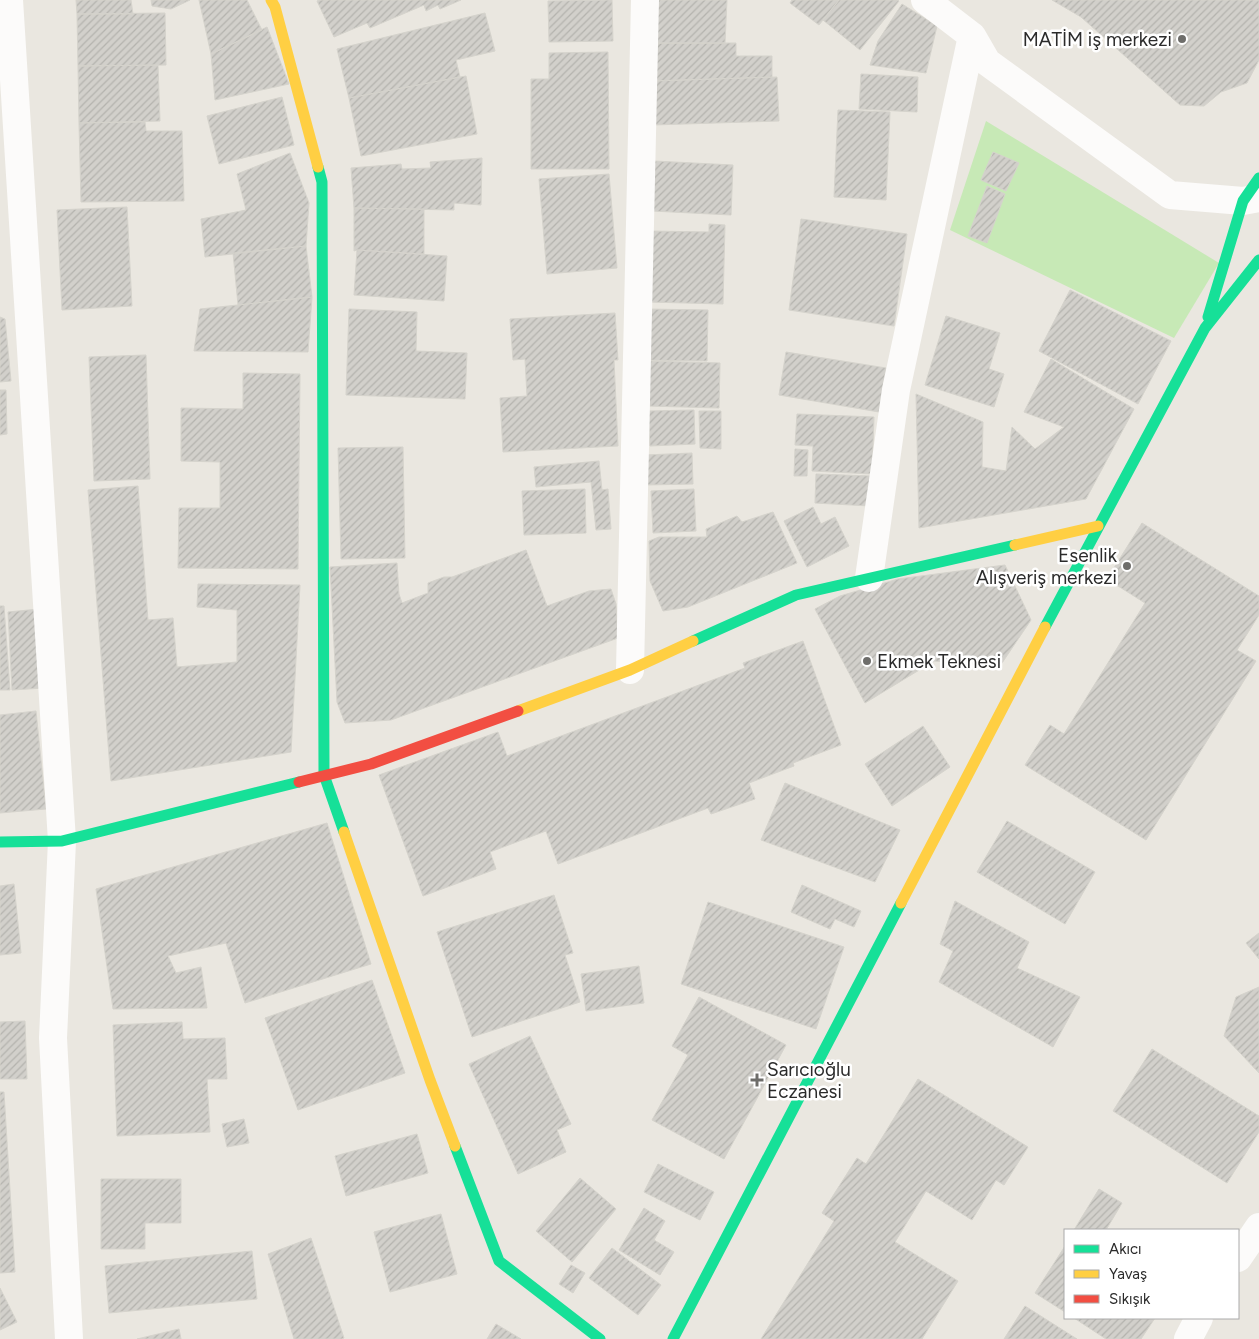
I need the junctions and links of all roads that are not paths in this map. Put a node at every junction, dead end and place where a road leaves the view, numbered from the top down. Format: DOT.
graph roads {
  1 [pos="9,0"];
  2 [pos="270,0"];
  3 [pos="645,0"];
  4 [pos="925,0"];
  5 [pos="972,36"];
  6 [pos="1259,178"];
  7 [pos="1251,200"];
  8 [pos="1259,260"];
  9 [pos="1205,328"];
  10 [pos="1098,526"];
  11 [pos="869,578"];
  12 [pos="630,670"];
  13 [pos="324,775"];
  14 [pos="62,841"];
  15 [pos="0,842"];
  16 [pos="1259,1227"];
  17 [pos="1239,1257"];
  18 [pos="1198,1319"];
  19 [pos="69,1339"];
  20 [pos="600,1339"];
  21 [pos="673,1339"];
  22 [pos="1188,1339"];
  1 -- 14 [label="street"];
  2 -- 13 [label="street"];
  3 -- 12 [label="street"];
  4 -- 5 [label="street"];
  5 -- 7 [label="street"];
  5 -- 11 [label="street"];
  6 -- 7 [label="street"];
  7 -- 9 [label="street"];
  8 -- 9 [label="street"];
  9 -- 10 [label="street"];
  10 -- 11 [label="street"];
  10 -- 21 [label="street"];
  11 -- 12 [label="street"];
  12 -- 13 [label="street"];
  13 -- 14 [label="street"];
  13 -- 20 [label="street"];
  14 -- 15 [label="street"];
  14 -- 19 [label="street"];
  16 -- 17 [label="street"];
  18 -- 22 [label="street"];
}
